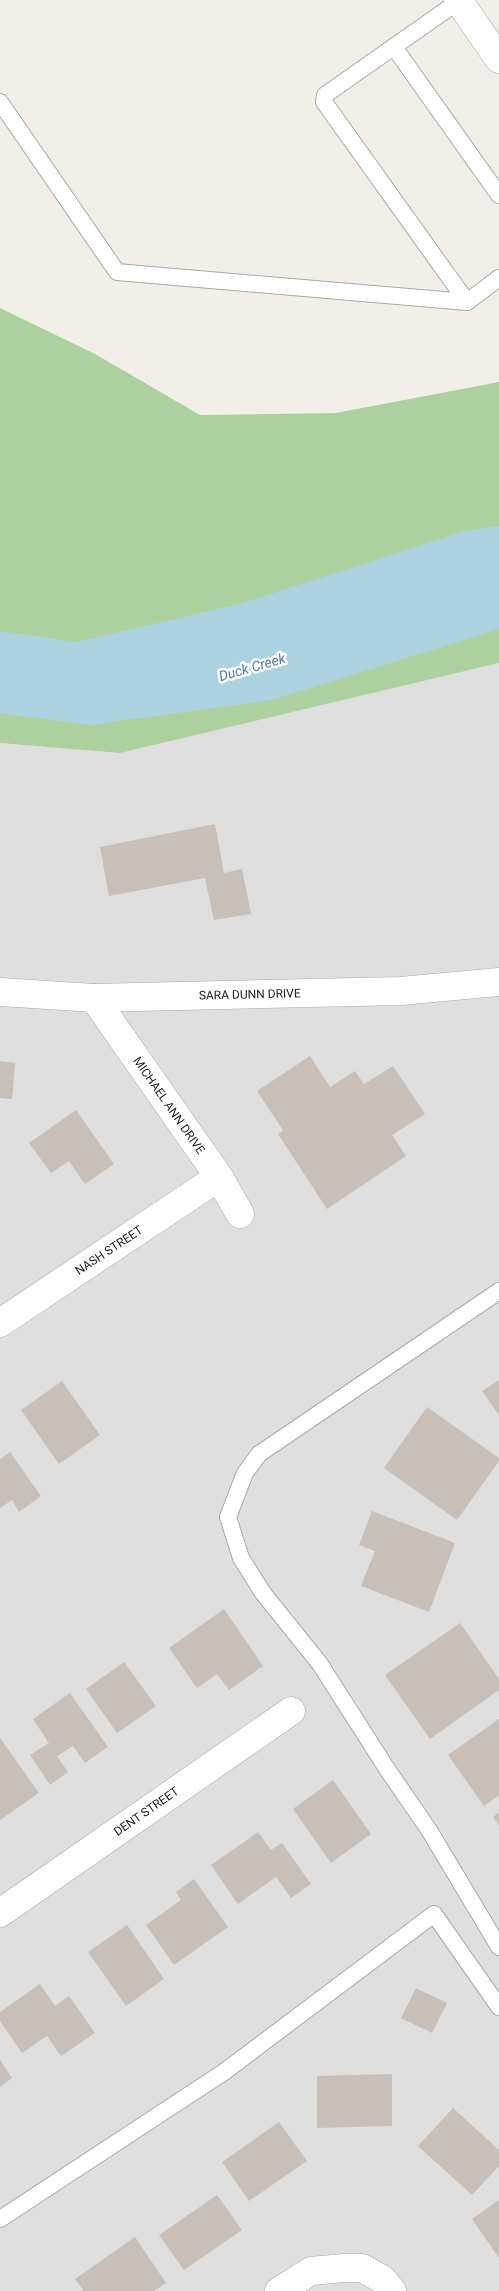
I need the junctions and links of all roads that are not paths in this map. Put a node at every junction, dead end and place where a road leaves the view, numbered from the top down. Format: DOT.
graph roads {
  1 [pos="459,1"];
  2 [pos="394,47"];
  3 [pos="499,59"];
  4 [pos="0,102"];
  5 [pos="499,195"];
  6 [pos="499,278"];
  7 [pos="468,302"];
  8 [pos="499,982"];
  9 [pos="0,992"];
  10 [pos="94,998"];
  11 [pos="219,1177"];
  12 [pos="240,1214"];
  13 [pos="499,1291"];
  14 [pos="0,1323"];
  15 [pos="291,1710"];
  16 [pos="0,1912"];
  17 [pos="499,1947"];
  18 [pos="499,2007"];
  19 [pos="0,2219"];
  20 [pos="279,2291"];
  21 [pos="392,2291"];
  1 -- 2 [label="lane"];
  1 -- 3 [label="street"];
  2 -- 5 [label="lane"];
  2 -- 7 [label="lane"];
  4 -- 7 [label="lane"];
  6 -- 7 [label="lane"];
  8 -- 10 [label="street, SARA DUNN DRIVE"];
  9 -- 10 [label="street, SARA DUNN DRIVE"];
  10 -- 11 [label="street, MICHAEL ANN DRIVE"];
  11 -- 12 [label="street, MICHAEL ANN DRIVE"];
  11 -- 14 [label="street, NASH STREET"];
  13 -- 17 [label="lane"];
  15 -- 16 [label="street, DENT STREET"];
  18 -- 19 [label="lane"];
  20 -- 21 [label="street"];
}
